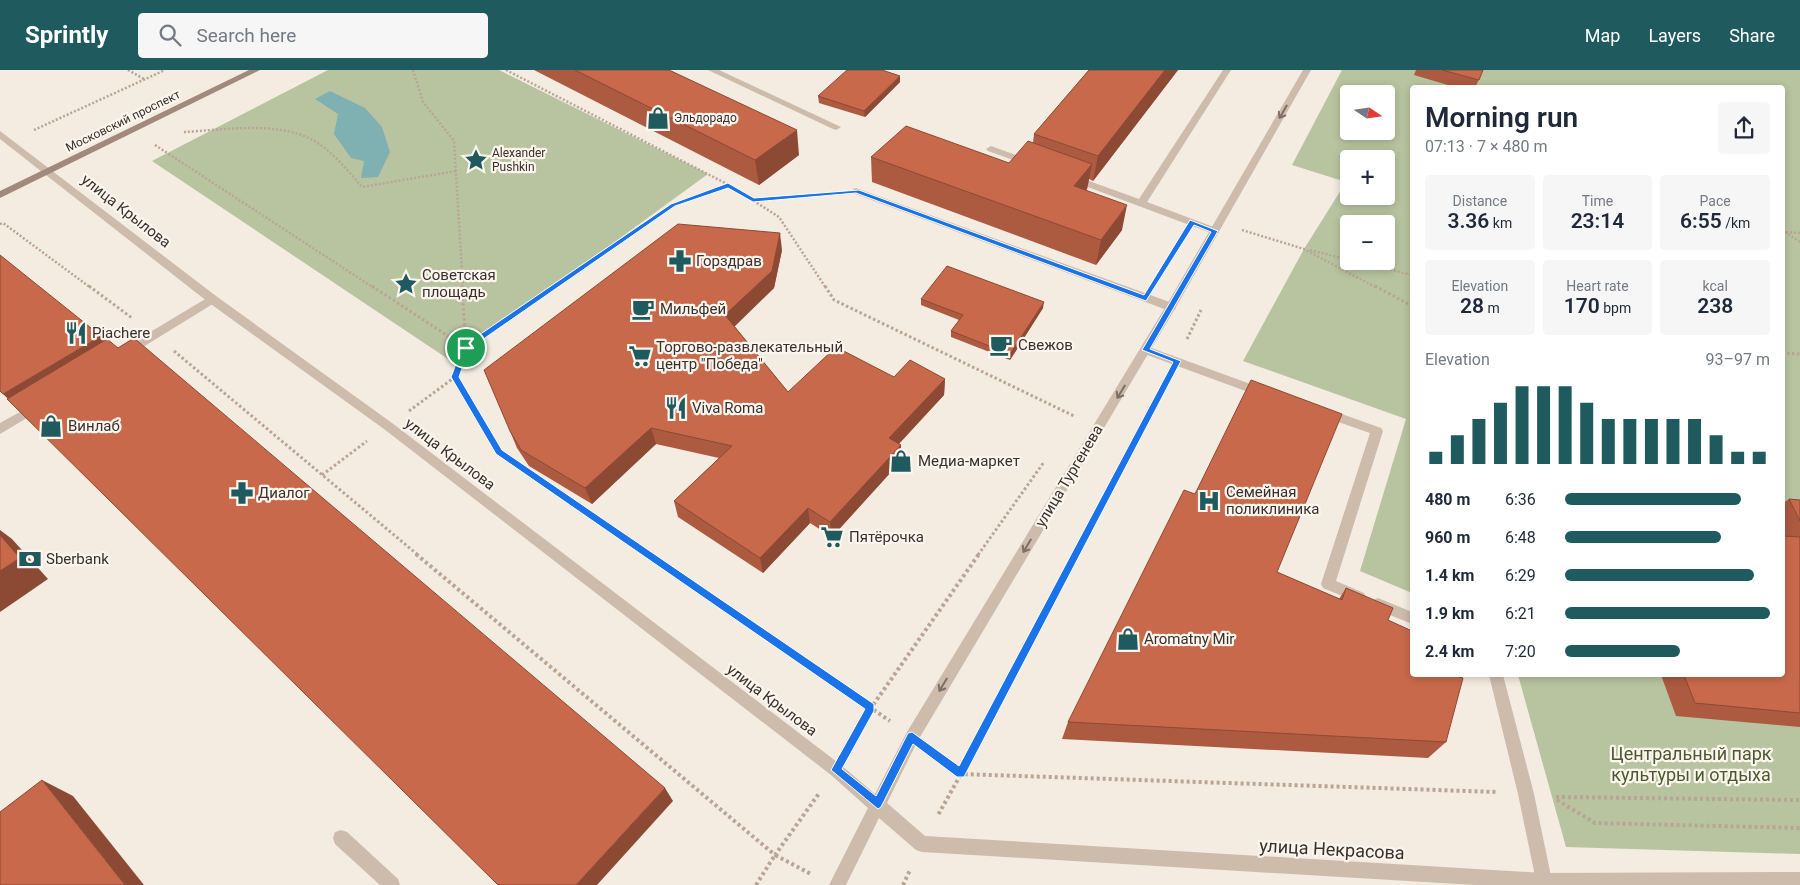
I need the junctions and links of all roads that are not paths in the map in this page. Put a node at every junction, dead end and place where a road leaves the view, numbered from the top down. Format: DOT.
graph roads {
  1 [pos="256,70"];
  2 [pos="712,70"];
  3 [pos="1227,70"];
  4 [pos="1307,70"];
  5 [pos="836,127"];
  6 [pos="0,134"];
  7 [pos="991,149"];
  8 [pos="1038,166"];
  9 [pos="48,171"];
  10 [pos="1066,176"];
  11 [pos="856,191"];
  12 [pos="0,195"];
  13 [pos="1140,203"];
  14 [pos="1215,231"];
  15 [pos="212,299"];
  16 [pos="1171,308"];
  17 [pos="1146,350"];
  18 [pos="113,360"];
  19 [pos="1278,398"];
  20 [pos="49,400"];
  21 [pos="1314,410"];
  22 [pos="0,429"];
  23 [pos="1410,617"];
  24 [pos="1497,677"];
  25 [pos="878,804"];
  26 [pos="341,838"];
  27 [pos="1800,880"];
  28 [pos="1544,881"];
  29 [pos="392,885"];
  30 [pos="836,885"];
  1 -- 9 [label="main road, Московский проспект"];
  2 -- 5 [label="street"];
  3 -- 13 [label="street"];
  4 -- 14 [label="street, улица Тургенева, one-way"];
  6 -- 9 [label="street, улица Крылова"];
  7 -- 8 [label="street"];
  9 -- 12 [label="main road, Московский проспект"];
  9 -- 15 [label="street, улица Крылова"];
  10 -- 13 [label="street"];
  11 -- 16 [label="street"];
  13 -- 14 [label="street"];
  14 -- 16 [label="street, улица Тургенева"];
  15 -- 18 [label="street"];
  15 -- 25 [label="street, улица Крылова"];
  16 -- 17 [label="street, улица Тургенева"];
  17 -- 19 [label="street"];
  17 -- 25 [label="street, улица Тургенева, one-way"];
  20 -- 22 [label="street"];
  21 -- 23 [label="street"];
  24 -- 28 [label="street"];
  25 -- 28 [label="street, улица Некрасова"];
  25 -- 30 [label="street, улица Тургенева"];
  26 -- 29 [label="street"];
  27 -- 28 [label="street, улица Некрасова"];
}
